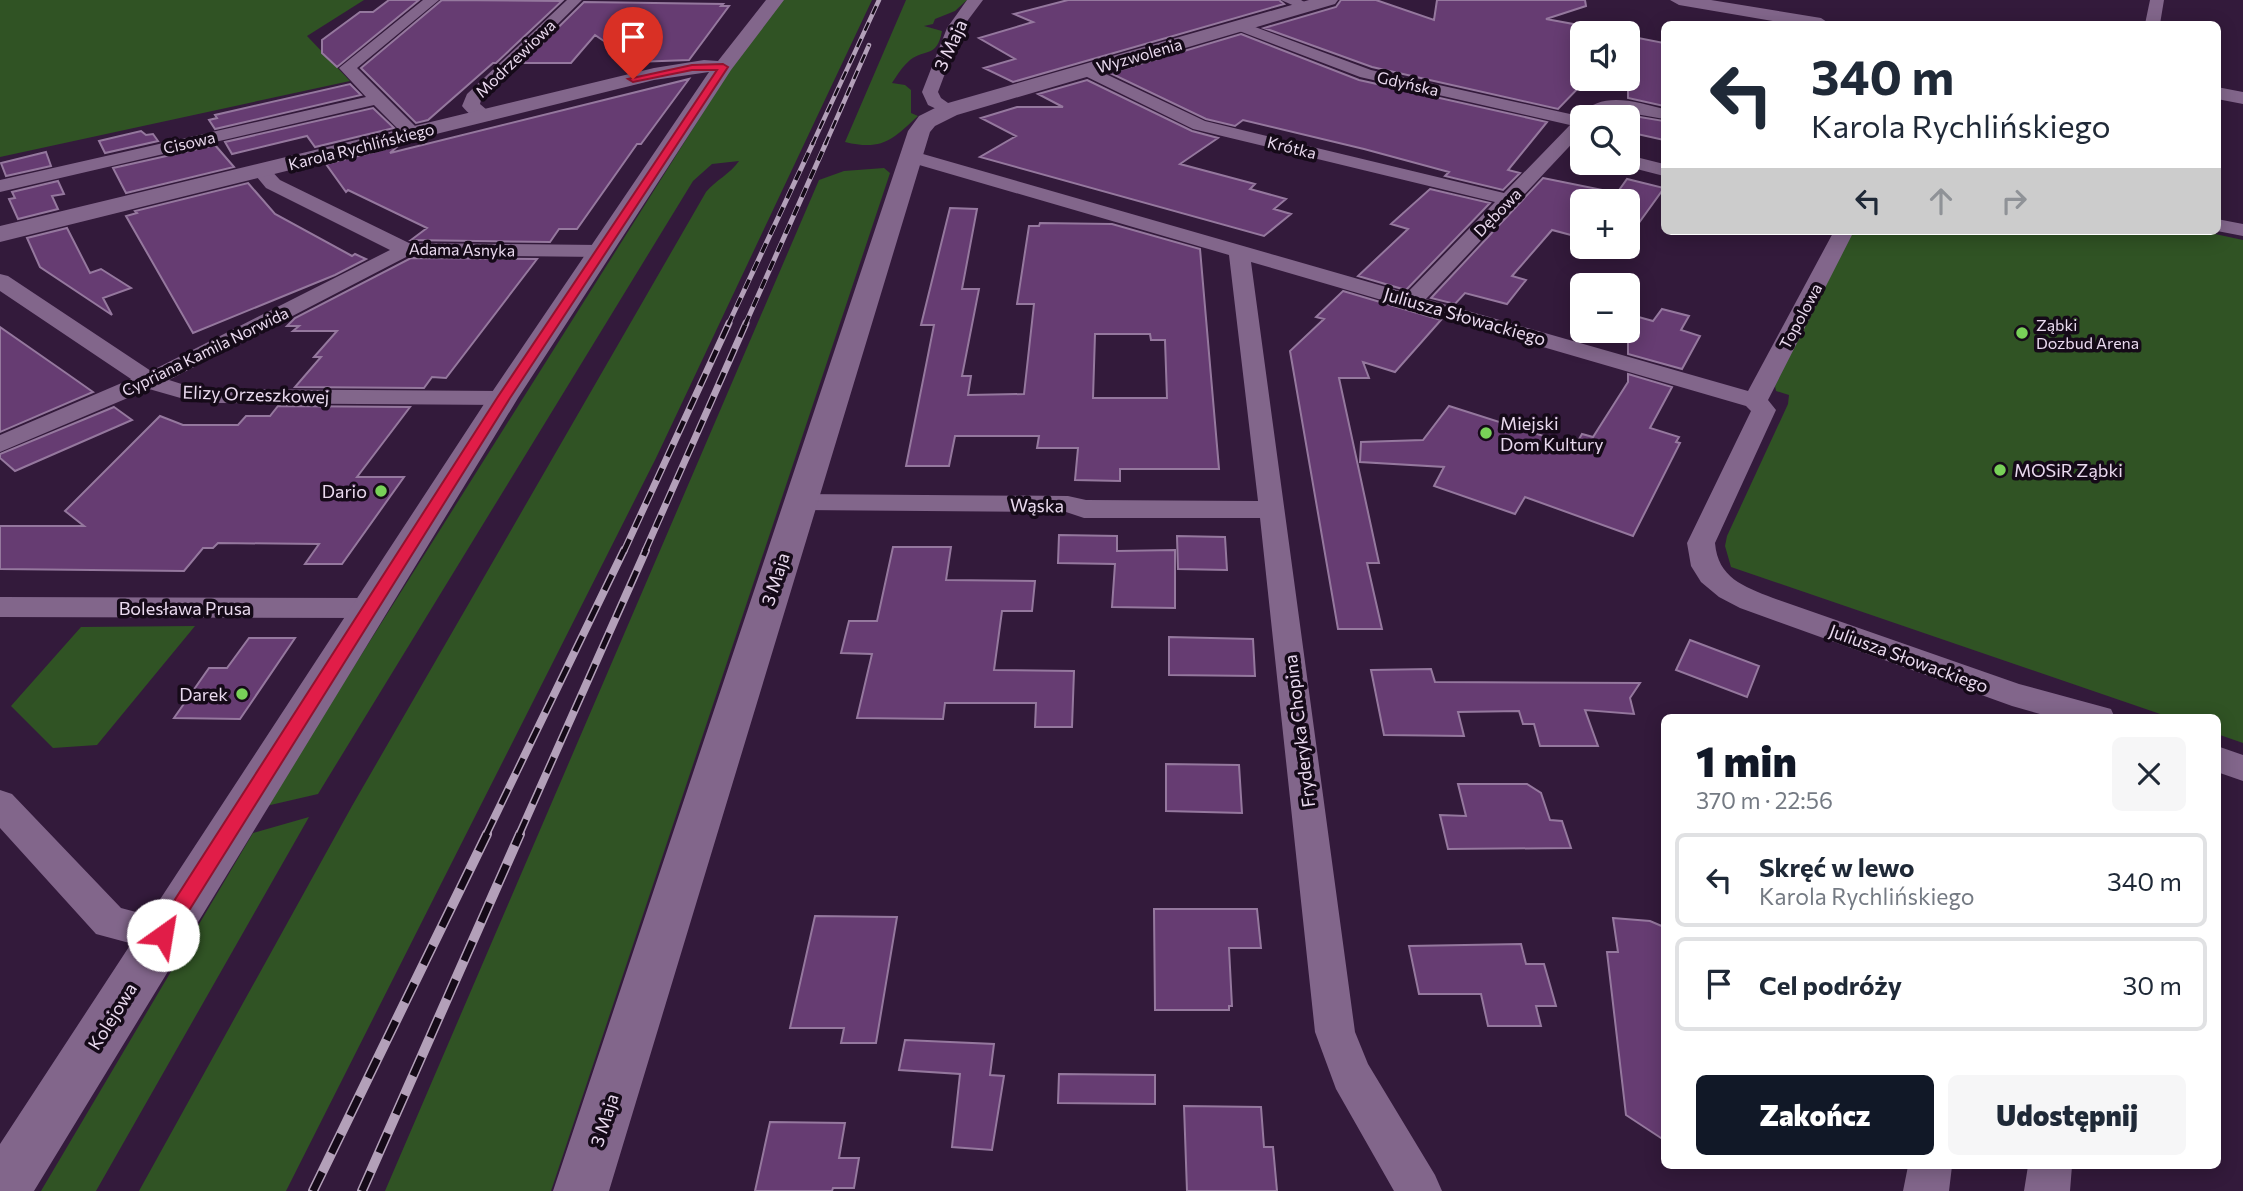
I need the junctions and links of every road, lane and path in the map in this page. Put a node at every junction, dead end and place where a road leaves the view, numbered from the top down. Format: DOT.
graph roads {
  1 [pos="432,0"];
  2 [pos="575,0"];
  3 [pos="775,0"];
  4 [pos="976,0"];
  5 [pos="1329,0"];
  6 [pos="1679,0"];
  7 [pos="2157,0"];
  8 [pos="1297,3"];
  9 [pos="1803,21"];
  10 [pos="2154,21"];
  11 [pos="1239,26"];
  12 [pos="723,67"];
  13 [pos="1085,70"];
  14 [pos="2221,94"];
  15 [pos="2243,98"];
  16 [pos="379,99"];
  17 [pos="1640,109"];
  18 [pos="949,110"];
  19 [pos="1661,113"];
  20 [pos="485,116"];
  21 [pos="1570,119"];
  22 [pos="413,134"];
  23 [pos="1570,135"];
  24 [pos="1560,146"];
  25 [pos="1570,148"];
  26 [pos="909,156"];
  27 [pos="1640,164"];
  28 [pos="1661,169"];
  29 [pos="261,171"];
  30 [pos="0,186"];
  31 [pos="1508,200"];
  32 [pos="2221,226"];
  33 [pos="2243,230"];
  34 [pos="0,234"];
  35 [pos="1842,235"];
  36 [pos="404,249"];
  37 [pos="600,251"];
  38 [pos="1239,251"];
  39 [pos="0,281"];
  40 [pos="1412,301"];
  41 [pos="149,380"];
  42 [pos="503,398"];
  43 [pos="1755,401"];
  44 [pos="0,444"];
  45 [pos="800,502"];
  46 [pos="1273,510"];
  47 [pos="0,607"];
  48 [pos="369,608"];
  49 [pos="2010,706"];
  50 [pos="2072,714"];
  51 [pos="2221,760"];
  52 [pos="2243,768"];
  53 [pos="0,804"];
  54 [pos="163,935"];
  55 [pos="1930,1169"];
  56 [pos="2050,1169"];
  57 [pos="2,1191"];
  58 [pos="581,1191"];
  59 [pos="1419,1191"];
  60 [pos="1926,1191"];
  61 [pos="2047,1191"];
  1 -- 16 [label="street"];
  2 -- 20 [label="street, Modrzewiowa"];
  3 -- 12 [label="street, Kolejowa"];
  4 -- 18 [label="street, 3 Maja"];
  5 -- 8 [label="street, Wyzwolenia"];
  6 -- 9 [label="street"];
  7 -- 10 [label="street"];
  8 -- 11 [label="street, Wyzwolenia"];
  11 -- 13 [label="street, Wyzwolenia"];
  11 -- 21 [label="street, Gdyńska"];
  12 -- 20 [label="street, Karola Rychlińskiego"];
  12 -- 37 [label="street, Kolejowa"];
  13 -- 18 [label="street, Wyzwolenia"];
  13 -- 31 [label="street, Krótka"];
  14 -- 15 [label="street"];
  16 -- 22 [label="street"];
  16 -- 30 [label="street, Cisowa"];
  17 -- 19 [label="street"];
  18 -- 26 [label="street, 3 Maja"];
  20 -- 22 [label="street, Karola Rychlińskiego"];
  22 -- 29 [label="street, Karola Rychlińskiego"];
  23 -- 24 [label="street, Dębowa"];
  24 -- 25 [label="street"];
  24 -- 31 [label="street, Dębowa"];
  26 -- 38 [label="street, Juliusza Słowackiego"];
  26 -- 45 [label="street, 3 Maja"];
  27 -- 28 [label="street"];
  29 -- 34 [label="street, Karola Rychlińskiego"];
  29 -- 36 [label="street, Adama Asnyka"];
  31 -- 40 [label="street, Dębowa"];
  32 -- 33 [label="street"];
  35 -- 43 [label="street, Topolowa"];
  36 -- 37 [label="street, Adama Asnyka"];
  36 -- 41 [label="street, Cypriana Kamila Norwida"];
  37 -- 42 [label="street, Kolejowa"];
  38 -- 40 [label="street, Juliusza Słowackiego"];
  38 -- 46 [label="street, Fryderyka Chopina"];
  39 -- 41 [label="street, Elizy Orzeszkowej"];
  40 -- 43 [label="street, Juliusza Słowackiego"];
  41 -- 42 [label="street, Elizy Orzeszkowej"];
  41 -- 44 [label="street, Cypriana Kamila Norwida"];
  42 -- 48 [label="street, Kolejowa"];
  43 -- 49 [label="street, Juliusza Słowackiego"];
  45 -- 46 [label="street, Wąska"];
  45 -- 58 [label="street, 3 Maja"];
  46 -- 59 [label="street, Fryderyka Chopina"];
  47 -- 48 [label="street, Bolesława Prusa"];
  48 -- 54 [label="street, Kolejowa"];
  49 -- 50 [label="street, Juliusza Słowackiego"];
  51 -- 52 [label="street"];
  53 -- 54 [label="street"];
  54 -- 57 [label="street, Kolejowa"];
  55 -- 60 [label="street"];
  56 -- 61 [label="street"];
}
